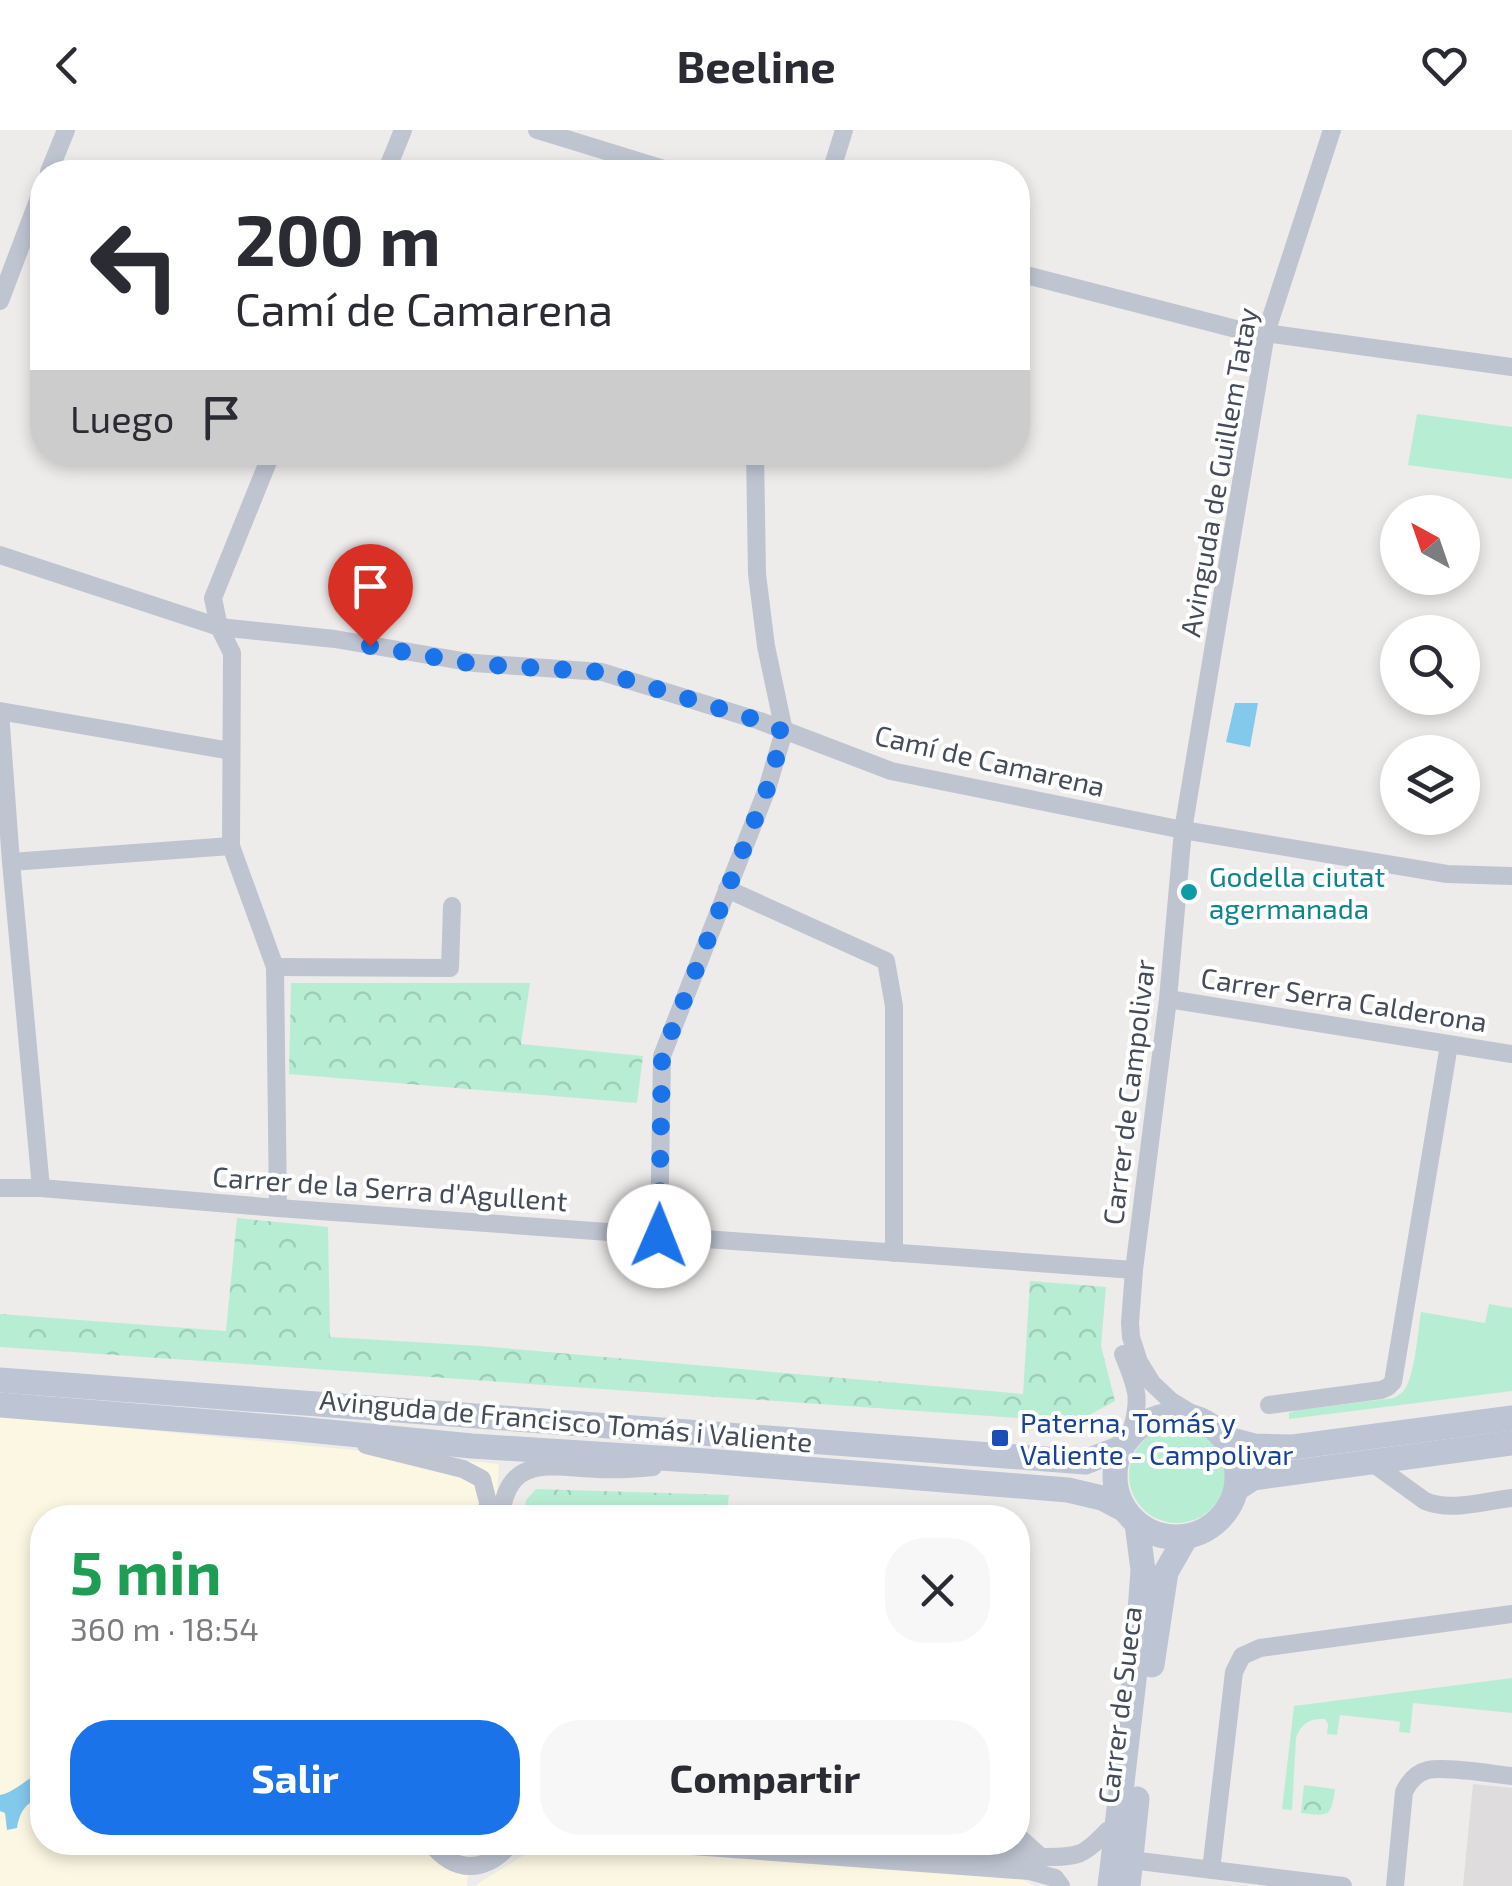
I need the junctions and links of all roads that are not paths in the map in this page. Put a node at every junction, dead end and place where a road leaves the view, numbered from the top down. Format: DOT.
graph roads {
  1 [pos="66,130"];
  2 [pos="403,130"];
  3 [pos="537,130"];
  4 [pos="844,130"];
  5 [pos="1332,130"];
  6 [pos="54,160"];
  7 [pos="391,160"];
  8 [pos="635,160"];
  9 [pos="835,160"];
  10 [pos="30,222"];
  11 [pos="1030,276"];
  12 [pos="0,301"];
  13 [pos="1266,333"];
  14 [pos="1512,368"];
  15 [pos="267,465"];
  16 [pos="755,465"];
  17 [pos="0,555"];
  18 [pos="218,627"];
  19 [pos="0,712"];
  20 [pos="784,732"];
  21 [pos="231,752"];
  22 [pos="1183,830"];
  23 [pos="231,846"];
  24 [pos="10,862"];
  25 [pos="1512,876"];
  26 [pos="727,889"];
  27 [pos="1178,890"];
  28 [pos="452,906"];
  29 [pos="276,967"];
  30 [pos="1168,998"];
  31 [pos="1449,1044"];
  32 [pos="1512,1054"];
  33 [pos="0,1188"];
  34 [pos="42,1188"];
  35 [pos="278,1208"];
  36 [pos="659,1236"];
  37 [pos="894,1253"];
  38 [pos="1134,1270"];
  39 [pos="1132,1301"];
  40 [pos="0,1380"];
  41 [pos="0,1405"];
  42 [pos="1269,1405"];
  43 [pos="1512,1418"];
  44 [pos="1202,1420"];
  45 [pos="298,1429"];
  46 [pos="1224,1438"];
  47 [pos="1126,1442"];
  48 [pos="1512,1443"];
  49 [pos="706,1461"];
  50 [pos="1371,1462"];
  51 [pos="1236,1489"];
  52 [pos="1512,1498"];
  53 [pos="488,1505"];
  54 [pos="504,1505"];
  55 [pos="1130,1516"];
  56 [pos="1186,1537"];
  57 [pos="1141,1589"];
  58 [pos="1512,1614"];
  59 [pos="1512,1776"];
  60 [pos="1107,1831"];
  61 [pos="1030,1849"];
  62 [pos="441,1855"];
  63 [pos="502,1855"];
  64 [pos="814,1855"];
  65 [pos="1013,1855"];
  66 [pos="1040,1857"];
  67 [pos="1211,1870"];
  68 [pos="1129,1873"];
  69 [pos="1062,1886"];
  70 [pos="1101,1886"];
  71 [pos="1110,1886"];
  72 [pos="1343,1886"];
  73 [pos="1395,1886"];
  1 -- 6 [label="street"];
  2 -- 7 [label="street"];
  3 -- 8 [label="street"];
  4 -- 9 [label="street"];
  5 -- 13 [label="street, Avinguda de Guillem Tatay"];
  10 -- 12 [label="street"];
  11 -- 13 [label="street"];
  13 -- 14 [label="street"];
  13 -- 22 [label="street, Avinguda de Guillem Tatay"];
  15 -- 18 [label="street"];
  16 -- 20 [label="street"];
  17 -- 18 [label="street, Camí de Camarena"];
  18 -- 20 [label="street, Camí de Camarena"];
  18 -- 21 [label="street"];
  19 -- 21 [label="street"];
  19 -- 24 [label="street"];
  20 -- 22 [label="street, Camí de Camarena"];
  20 -- 26 [label="street"];
  21 -- 23 [label="street"];
  22 -- 25 [label="street, Camí de Camarena"];
  22 -- 27 [label="street, Avinguda de Guillem Tatay"];
  23 -- 24 [label="street"];
  23 -- 29 [label="street"];
  24 -- 34 [label="street"];
  26 -- 36 [label="street"];
  26 -- 37 [label="street"];
  27 -- 30 [label="street, Carrer de Campolivar"];
  28 -- 29 [label="street"];
  29 -- 35 [label="street"];
  30 -- 31 [label="street, Carrer Serra Calderona"];
  30 -- 38 [label="street, Carrer de Campolivar"];
  31 -- 32 [label="street, Carrer Serra Calderona"];
  31 -- 42 [label="street"];
  33 -- 34 [label="street, Carrer de la Serra d'Agullent"];
  34 -- 35 [label="street, Carrer de la Serra d'Agullent"];
  35 -- 36 [label="street, Carrer de la Serra d'Agullent"];
  36 -- 37 [label="street, Carrer de la Serra d'Agullent"];
  37 -- 38 [label="street, Carrer de la Serra d'Agullent"];
  38 -- 39 [label="street, Carrer de Campolivar"];
  39 -- 44 [label="street, Carrer de Campolivar"];
  39 -- 47 [label="street, Carrer de Campolivar"];
  40 -- 47 [label="main road, Avinguda de Francisco Tomás i Valiente"];
  41 -- 45 [label="main road, Avinguda de Francisco Tomás i Valiente"];
  43 -- 46 [label="main road"];
  44 -- 46 [label="main road"];
  44 -- 47 [label="main road"];
  45 -- 49 [label="main road, Avinguda de Francisco Tomás i Valiente"];
  45 -- 53 [label="street"];
  46 -- 51 [label="main road"];
  47 -- 55 [label="main road"];
  48 -- 50 [label="main road"];
  49 -- 54 [label="street"];
  49 -- 55 [label="main road, Avinguda de Francisco Tomás i Valiente"];
  50 -- 51 [label="main road"];
  50 -- 52 [label="street"];
  51 -- 56 [label="main road"];
  55 -- 56 [label="main road"];
  55 -- 57 [label="main road, Carrer de Sueca"];
  56 -- 68 [label="main road, Carrer de Sueca"];
  57 -- 60 [label="street, Carrer de Sueca"];
  57 -- 71 [label="main road, Carrer de Sueca"];
  58 -- 67 [label="street"];
  59 -- 73 [label="street"];
  60 -- 66 [label="street"];
  60 -- 70 [label="street, Carrer de Sueca"];
  61 -- 66 [label="street"];
  62 -- 63 [label="street"];
  64 -- 69 [label="street"];
  65 -- 66 [label="street"];
  67 -- 68 [label="street"];
  67 -- 72 [label="street"];
}
